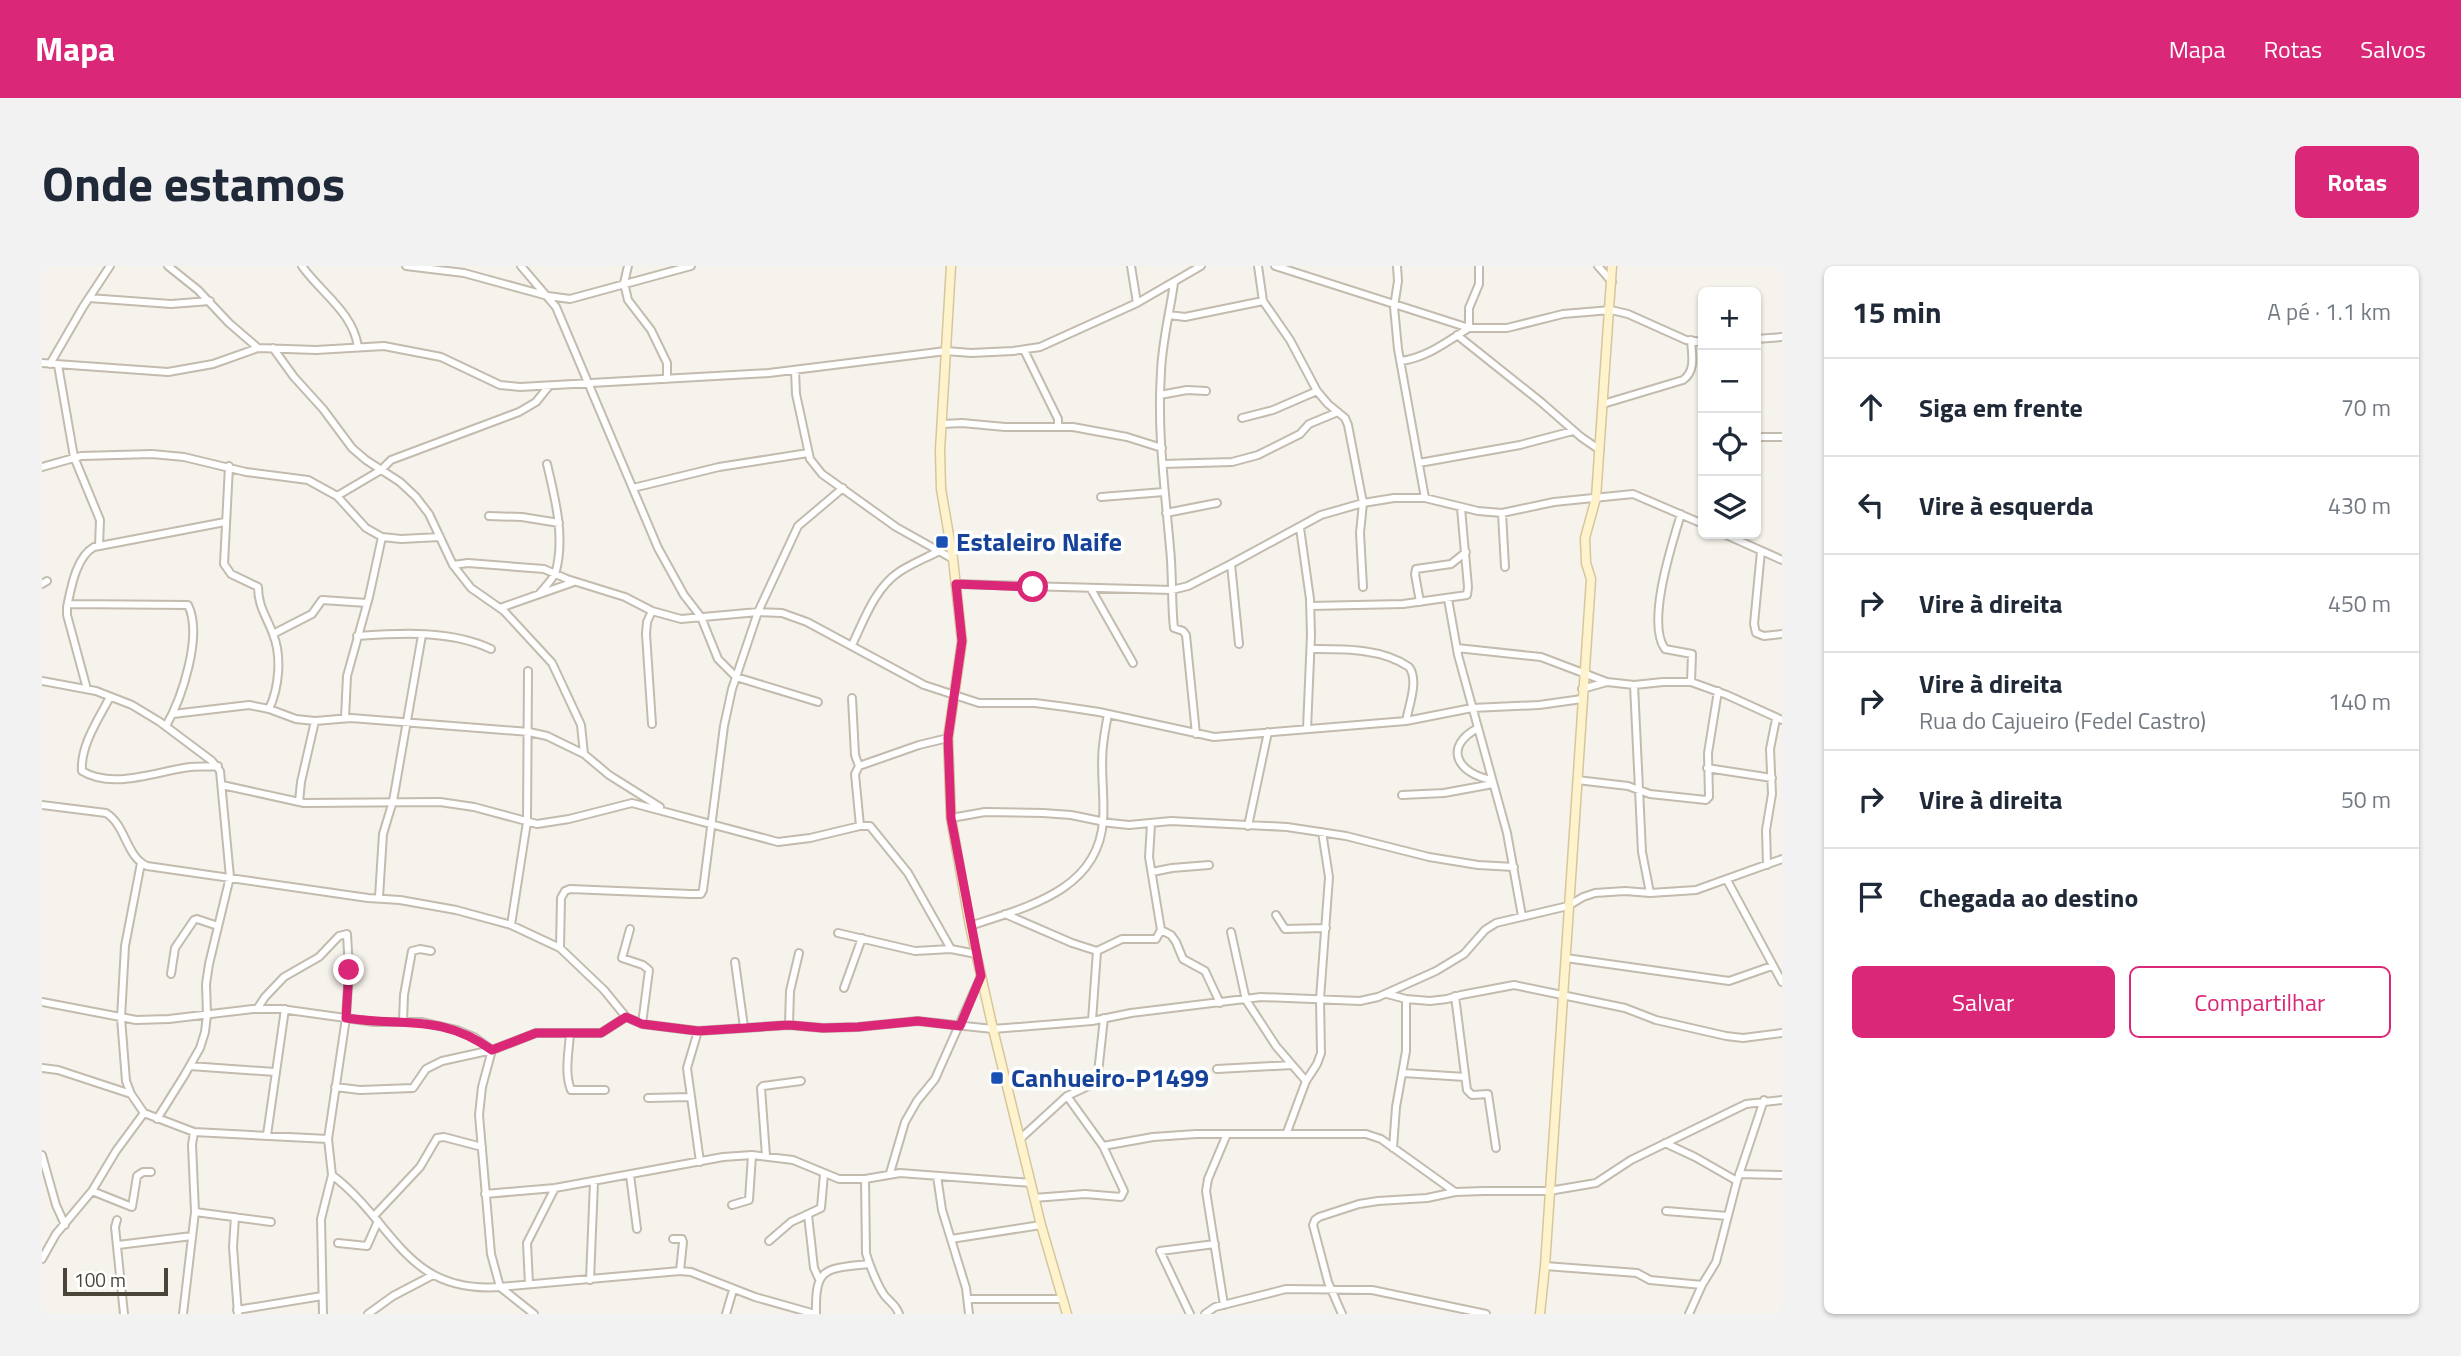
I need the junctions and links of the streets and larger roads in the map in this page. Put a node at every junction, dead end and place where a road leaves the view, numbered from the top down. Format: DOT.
graph roads {
  1 [pos="110,266"];
  2 [pos="168,266"];
  3 [pos="302,266"];
  4 [pos="406,266"];
  5 [pos="521,266"];
  6 [pos="628,266"];
  7 [pos="691,266"];
  8 [pos="951,266"];
  9 [pos="1131,266"];
  10 [pos="1201,266"];
  11 [pos="1258,266"];
  12 [pos="1275,266"];
  13 [pos="1397,266"];
  14 [pos="1479,266"];
  15 [pos="1598,266"];
  16 [pos="1612,266"];
  17 [pos="624,282"];
  18 [pos="1612,282"];
  19 [pos="1174,283"];
  20 [pos="548,296"];
  21 [pos="89,298"];
  22 [pos="210,301"];
  23 [pos="1263,301"];
  24 [pos="1137,303"];
  25 [pos="1395,303"];
  26 [pos="1611,310"];
  27 [pos="1169,314"];
  28 [pos="1469,328"];
  29 [pos="1457,335"];
  30 [pos="1782,337"];
  31 [pos="1761,339"];
  32 [pos="1691,340"];
  33 [pos="1698,341"];
  34 [pos="358,347"];
  35 [pos="258,348"];
  36 [pos="273,348"];
  37 [pos="1024,350"];
  38 [pos="946,351"];
  39 [pos="1401,362"];
  40 [pos="42,363"];
  41 [pos="54,364"];
  42 [pos="795,370"];
  43 [pos="667,379"];
  44 [pos="588,382"];
  45 [pos="549,386"];
  46 [pos="1206,391"];
  47 [pos="1317,391"];
  48 [pos="1160,395"];
  49 [pos="1603,404"];
  50 [pos="1338,412"];
  51 [pos="1242,418"];
  52 [pos="942,424"];
  53 [pos="1058,426"];
  54 [pos="1573,431"];
  55 [pos="1761,437"];
  56 [pos="1782,437"];
  57 [pos="1162,448"];
  58 [pos="1600,450"];
  59 [pos="808,453"];
  60 [pos="74,457"];
  61 [pos="1419,463"];
  62 [pos="547,464"];
  63 [pos="1163,464"];
  64 [pos="229,466"];
  65 [pos="42,467"];
  66 [pos="381,470"];
  67 [pos="633,488"];
  68 [pos="843,488"];
  69 [pos="1164,492"];
  70 [pos="337,496"];
  71 [pos="1101,497"];
  72 [pos="1424,498"];
  73 [pos="1596,498"];
  74 [pos="1217,503"];
  75 [pos="1363,503"];
  76 [pos="1461,508"];
  77 [pos="1166,513"];
  78 [pos="1502,513"];
  79 [pos="1681,514"];
  80 [pos="489,516"];
  81 [pos="225,522"];
  82 [pos="1698,522"];
  83 [pos="559,523"];
  84 [pos="1300,528"];
  85 [pos="382,537"];
  86 [pos="440,537"];
  87 [pos="1735,539"];
  88 [pos="99,546"];
  89 [pos="939,551"];
  90 [pos="1761,551"];
  91 [pos="1466,552"];
  92 [pos="953,559"];
  93 [pos="1782,560"];
  94 [pos="1231,564"];
  95 [pos="453,565"];
  96 [pos="1505,567"];
  97 [pos="556,574"];
  98 [pos="576,581"];
  99 [pos="956,584"];
  100 [pos="1363,587"];
  101 [pos="1091,589"];
  102 [pos="1172,590"];
  103 [pos="540,593"];
  104 [pos="1448,599"];
  105 [pos="367,603"];
  106 [pos="1420,603"];
  107 [pos="68,604"];
  108 [pos="1310,606"];
  109 [pos="500,608"];
  110 [pos="652,611"];
  111 [pos="758,612"];
  112 [pos="701,617"];
  113 [pos="273,634"];
  114 [pos="1782,634"];
  115 [pos="422,635"];
  116 [pos="358,636"];
  117 [pos="1239,643"];
  118 [pos="852,645"];
  119 [pos="1457,648"];
  120 [pos="491,649"];
  121 [pos="1311,649"];
  122 [pos="1133,663"];
  123 [pos="528,671"];
  124 [pos="1583,671"];
  125 [pos="736,677"];
  126 [pos="42,681"];
  127 [pos="1607,682"];
  128 [pos="1690,682"];
  129 [pos="1634,685"];
  130 [pos="87,689"];
  131 [pos="1582,689"];
  132 [pos="1718,691"];
  133 [pos="110,696"];
  134 [pos="956,696"];
  135 [pos="852,698"];
  136 [pos="1582,699"];
  137 [pos="818,702"];
  138 [pos="1472,708"];
  139 [pos="270,709"];
  140 [pos="173,714"];
  141 [pos="1108,714"];
  142 [pos="345,718"];
  143 [pos="1779,720"];
  144 [pos="315,721"];
  145 [pos="1406,721"];
  146 [pos="408,722"];
  147 [pos="652,724"];
  148 [pos="166,726"];
  149 [pos="1478,727"];
  150 [pos="1307,729"];
  151 [pos="529,732"];
  152 [pos="1268,732"];
  153 [pos="1196,734"];
  154 [pos="948,738"];
  155 [pos="584,754"];
  156 [pos="218,766"];
  157 [pos="859,766"];
  158 [pos="1707,768"];
  159 [pos="1772,778"];
  160 [pos="1577,780"];
  161 [pos="1493,782"];
  162 [pos="222,785"];
  163 [pos="1639,789"];
  164 [pos="1402,794"];
  165 [pos="393,801"];
  166 [pos="299,802"];
  167 [pos="42,805"];
  168 [pos="666,811"];
  169 [pos="951,818"];
  170 [pos="1103,821"];
  171 [pos="527,822"];
  172 [pos="711,824"];
  173 [pos="1151,824"];
  174 [pos="1248,825"];
  175 [pos="860,826"];
  176 [pos="1322,832"];
  177 [pos="1782,859"];
  178 [pos="141,863"];
  179 [pos="1209,865"];
  180 [pos="1767,865"];
  181 [pos="1514,867"];
  182 [pos="1152,872"];
  183 [pos="230,877"];
  184 [pos="1727,880"];
  185 [pos="1650,894"];
  186 [pos="379,897"];
  187 [pos="1569,906"];
  188 [pos="1005,914"];
  189 [pos="1276,915"];
  190 [pos="1522,916"];
  191 [pos="511,925"];
  192 [pos="218,926"];
  193 [pos="970,926"];
  194 [pos="1326,928"];
  195 [pos="630,929"];
  196 [pos="1161,930"];
  197 [pos="1231,932"];
  198 [pos="838,933"];
  199 [pos="862,938"];
  200 [pos="560,948"];
  201 [pos="951,948"];
  202 [pos="431,951"];
  203 [pos="1097,951"];
  204 [pos="799,953"];
  205 [pos="976,954"];
  206 [pos="1566,958"];
  207 [pos="735,962"];
  208 [pos="1772,966"];
  209 [pos="171,974"];
  210 [pos="981,976"];
  211 [pos="1782,982"];
  212 [pos="844,988"];
  213 [pos="1387,994"];
  214 [pos="1455,996"];
  215 [pos="1564,997"];
  216 [pos="1320,999"];
  217 [pos="1406,999"];
  218 [pos="1247,1000"];
  219 [pos="42,1002"];
  220 [pos="1220,1003"];
  221 [pos="257,1009"];
  222 [pos="285,1009"];
  223 [pos="207,1015"];
  224 [pos="626,1017"];
  225 [pos="121,1018"];
  226 [pos="346,1018"];
  227 [pos="1104,1018"];
  228 [pos="1091,1021"];
  229 [pos="403,1022"];
  230 [pos="642,1024"];
  231 [pos="789,1025"];
  232 [pos="960,1026"];
  233 [pos="744,1027"];
  234 [pos="993,1028"];
  235 [pos="698,1031"];
  236 [pos="570,1033"];
  237 [pos="1782,1033"];
  238 [pos="492,1050"];
  239 [pos="1293,1065"];
  240 [pos="190,1066"];
  241 [pos="42,1068"];
  242 [pos="1217,1069"];
  243 [pos="275,1072"];
  244 [pos="1403,1073"];
  245 [pos="1465,1077"];
  246 [pos="1306,1081"];
  247 [pos="801,1082"];
  248 [pos="335,1087"];
  249 [pos="605,1090"];
  250 [pos="131,1094"];
  251 [pos="1067,1096"];
  252 [pos="691,1097"];
  253 [pos="648,1098"];
  254 [pos="1764,1100"];
  255 [pos="1782,1100"];
  256 [pos="144,1113"];
  257 [pos="157,1119"];
  258 [pos="194,1132"];
  259 [pos="1287,1132"];
  260 [pos="1227,1134"];
  261 [pos="267,1135"];
  262 [pos="328,1139"];
  263 [pos="1020,1139"];
  264 [pos="1665,1143"];
  265 [pos="1103,1146"];
  266 [pos="482,1147"];
  267 [pos="1393,1148"];
  268 [pos="1496,1149"];
  269 [pos="42,1155"];
  270 [pos="752,1155"];
  271 [pos="766,1156"];
  272 [pos="700,1162"];
  273 [pos="43,1165"];
  274 [pos="151,1172"];
  275 [pos="890,1172"];
  276 [pos="824,1174"];
  277 [pos="332,1175"];
  278 [pos="630,1175"];
  279 [pos="1782,1175"];
  280 [pos="937,1176"];
  281 [pos="1738,1178"];
  282 [pos="865,1179"];
  283 [pos="594,1182"];
  284 [pos="1031,1183"];
  285 [pos="555,1188"];
  286 [pos="92,1191"];
  287 [pos="1549,1191"];
  288 [pos="1455,1192"];
  289 [pos="485,1194"];
  290 [pos="1034,1198"];
  291 [pos="732,1205"];
  292 [pos="1666,1211"];
  293 [pos="195,1212"];
  294 [pos="808,1215"];
  295 [pos="1728,1216"];
  296 [pos="235,1217"];
  297 [pos="376,1218"];
  298 [pos="117,1220"];
  299 [pos="271,1222"];
  300 [pos="65,1225"];
  301 [pos="1041,1225"];
  302 [pos="637,1229"];
  303 [pos="192,1236"];
  304 [pos="951,1238"];
  305 [pos="673,1239"];
  306 [pos="769,1241"];
  307 [pos="338,1242"];
  308 [pos="118,1244"];
  309 [pos="1215,1244"];
  310 [pos="42,1259"];
  311 [pos="869,1264"];
  312 [pos="1545,1266"];
  313 [pos="680,1271"];
  314 [pos="433,1275"];
  315 [pos="819,1279"];
  316 [pos="590,1280"];
  317 [pos="529,1284"];
  318 [pos="1702,1285"];
  319 [pos="500,1287"];
  320 [pos="733,1290"];
  321 [pos="1332,1291"];
  322 [pos="322,1296"];
  323 [pos="968,1299"];
  324 [pos="1063,1300"];
  325 [pos="1224,1305"];
  326 [pos="238,1312"];
  327 [pos="124,1314"];
  328 [pos="183,1314"];
  329 [pos="323,1314"];
  330 [pos="368,1314"];
  331 [pos="534,1314"];
  332 [pos="726,1314"];
  333 [pos="816,1314"];
  334 [pos="899,1314"];
  335 [pos="969,1314"];
  336 [pos="1067,1314"];
  337 [pos="1190,1314"];
  338 [pos="1205,1314"];
  339 [pos="1342,1314"];
  340 [pos="1486,1314"];
  341 [pos="1540,1314"];
  342 [pos="1689,1314"];
  1 -- 21 [label="street"];
  2 -- 22 [label="street"];
  3 -- 34 [label="street"];
  4 -- 20 [label="street"];
  5 -- 20 [label="street"];
  6 -- 17 [label="street"];
  7 -- 17 [label="street"];
  8 -- 38 [label="street"];
  9 -- 24 [label="street"];
  10 -- 19 [label="street"];
  11 -- 23 [label="street"];
  12 -- 25 [label="street"];
  13 -- 25 [label="street"];
  14 -- 28 [label="street"];
  15 -- 18 [label="street"];
  16 -- 18 [label="street"];
  17 -- 20 [label="street"];
  17 -- 43 [label="street"];
  18 -- 26 [label="street"];
  19 -- 24 [label="street"];
  19 -- 27 [label="street"];
  20 -- 44 [label="street"];
  21 -- 22 [label="street"];
  21 -- 41 [label="street"];
  22 -- 35 [label="street"];
  23 -- 27 [label="street"];
  23 -- 47 [label="street"];
  24 -- 37 [label="street"];
  25 -- 28 [label="street"];
  25 -- 39 [label="street"];
  26 -- 28 [label="street"];
  26 -- 32 [label="street"];
  26 -- 49 [label="street"];
  27 -- 48 [label="street"];
  28 -- 29 [label="street"];
  29 -- 39 [label="street"];
  29 -- 54 [label="street"];
  30 -- 31 [label="street"];
  32 -- 33 [label="street"];
  32 -- 49 [label="street"];
  34 -- 36 [label="street"];
  34 -- 45 [label="street"];
  35 -- 36 [label="street"];
  35 -- 41 [label="street"];
  36 -- 66 [label="street"];
  37 -- 38 [label="street"];
  37 -- 53 [label="street"];
  38 -- 42 [label="street"];
  38 -- 52 [label="street"];
  39 -- 61 [label="street"];
  40 -- 41 [label="street"];
  41 -- 60 [label="street"];
  42 -- 43 [label="street"];
  42 -- 59 [label="street"];
  43 -- 44 [label="street"];
  44 -- 45 [label="street"];
  44 -- 67 [label="street"];
  45 -- 66 [label="street"];
  46 -- 48 [label="street"];
  47 -- 50 [label="street"];
  47 -- 51 [label="street"];
  48 -- 57 [label="street"];
  49 -- 58 [label="street"];
  50 -- 63 [label="street"];
  50 -- 75 [label="street"];
  52 -- 53 [label="street"];
  52 -- 92 [label="street"];
  53 -- 57 [label="street"];
  54 -- 58 [label="street"];
  54 -- 61 [label="street"];
  55 -- 56 [label="street"];
  57 -- 63 [label="street"];
  58 -- 73 [label="street"];
  59 -- 67 [label="street"];
  59 -- 68 [label="street"];
  60 -- 64 [label="street"];
  60 -- 65 [label="street"];
  60 -- 88 [label="street"];
  61 -- 72 [label="street"];
  62 -- 83 [label="street"];
  63 -- 69 [label="street"];
  64 -- 70 [label="street"];
  64 -- 81 [label="street"];
  66 -- 70 [label="street"];
  66 -- 86 [label="street"];
  67 -- 112 [label="street"];
  68 -- 89 [label="street"];
  68 -- 111 [label="street"];
  69 -- 71 [label="street"];
  69 -- 77 [label="street"];
  70 -- 85 [label="street"];
  72 -- 75 [label="street"];
  72 -- 76 [label="street"];
  73 -- 78 [label="street"];
  73 -- 79 [label="street"];
  73 -- 124 [label="street"];
  74 -- 77 [label="street"];
  75 -- 84 [label="street"];
  75 -- 100 [label="street"];
  76 -- 78 [label="street"];
  76 -- 91 [label="street"];
  77 -- 102 [label="street"];
  78 -- 96 [label="street"];
  79 -- 82 [label="street"];
  79 -- 128 [label="street"];
  80 -- 83 [label="street"];
  81 -- 88 [label="street"];
  81 -- 113 [label="street"];
  83 -- 97 [label="street"];
  84 -- 94 [label="street"];
  84 -- 108 [label="street"];
  85 -- 86 [label="street"];
  85 -- 105 [label="street"];
  86 -- 95 [label="street"];
  87 -- 90 [label="street"];
  88 -- 107 [label="street"];
  89 -- 92 [label="street"];
  89 -- 118 [label="street"];
  90 -- 93 [label="street"];
  90 -- 114 [label="street"];
  91 -- 104 [label="street"];
  91 -- 106 [label="street"];
  92 -- 99 [label="street"];
  94 -- 102 [label="street"];
  94 -- 117 [label="street"];
  95 -- 97 [label="street"];
  95 -- 109 [label="street"];
  97 -- 98 [label="street"];
  97 -- 103 [label="street"];
  98 -- 103 [label="street"];
  98 -- 110 [label="street"];
  99 -- 101 [label="street"];
  99 -- 134 [label="street"];
  101 -- 102 [label="street"];
  101 -- 122 [label="street"];
  102 -- 153 [label="street"];
  103 -- 109 [label="street"];
  104 -- 106 [label="street"];
  104 -- 119 [label="street"];
  105 -- 113 [label="street"];
  105 -- 116 [label="street"];
  106 -- 108 [label="street"];
  107 -- 130 [label="street"];
  107 -- 140 [label="street"];
  108 -- 121 [label="street"];
  109 -- 155 [label="street"];
  110 -- 112 [label="street"];
  110 -- 147 [label="street"];
  111 -- 112 [label="street"];
  111 -- 118 [label="street"];
  111 -- 125 [label="street"];
  112 -- 125 [label="street"];
  113 -- 139 [label="street"];
  115 -- 116 [label="street"];
  115 -- 120 [label="street"];
  115 -- 146 [label="street"];
  116 -- 142 [label="street"];
  118 -- 134 [label="street"];
  119 -- 124 [label="street"];
  119 -- 138 [label="street"];
  121 -- 145 [label="street"];
  121 -- 150 [label="street"];
  123 -- 151 [label="street"];
  124 -- 127 [label="street"];
  124 -- 131 [label="street"];
  125 -- 137 [label="street"];
  125 -- 172 [label="street"];
  126 -- 130 [label="street"];
  127 -- 129 [label="street"];
  127 -- 131 [label="street"];
  128 -- 129 [label="street"];
  128 -- 132 [label="street"];
  129 -- 163 [label="street"];
  130 -- 133 [label="street"];
  131 -- 136 [label="street"];
  132 -- 143 [label="street"];
  132 -- 158 [label="street"];
  133 -- 148 [label="street"];
  133 -- 156 [label="street"];
  134 -- 141 [label="street"];
  134 -- 154 [label="street"];
  135 -- 157 [label="street"];
  136 -- 138 [label="street"];
  136 -- 160 [label="street"];
  138 -- 145 [label="street"];
  138 -- 149 [label="street"];
  139 -- 140 [label="street"];
  139 -- 144 [label="street"];
  140 -- 148 [label="street"];
  141 -- 153 [label="street"];
  141 -- 170 [label="street"];
  142 -- 144 [label="street"];
  142 -- 146 [label="street"];
  143 -- 159 [label="street"];
  144 -- 166 [label="street"];
  145 -- 150 [label="street"];
  146 -- 151 [label="street"];
  146 -- 165 [label="street"];
  148 -- 156 [label="street"];
  149 -- 161 [label="street"];
  149 -- 161 [label="street"];
  150 -- 152 [label="street"];
  151 -- 155 [label="street"];
  151 -- 171 [label="street"];
  152 -- 153 [label="street"];
  152 -- 174 [label="street"];
  154 -- 157 [label="street"];
  154 -- 169 [label="street"];
  155 -- 168 [label="street"];
  156 -- 162 [label="street"];
  157 -- 175 [label="street"];
  158 -- 159 [label="street"];
  158 -- 163 [label="street"];
  159 -- 180 [label="street"];
  160 -- 163 [label="street"];
  160 -- 187 [label="street"];
  161 -- 164 [label="street"];
  161 -- 181 [label="street"];
  162 -- 166 [label="street"];
  162 -- 183 [label="street"];
  163 -- 185 [label="street"];
  165 -- 166 [label="street"];
  165 -- 171 [label="street"];
  165 -- 186 [label="street"];
  167 -- 178 [label="street"];
  168 -- 171 [label="street"];
  168 -- 172 [label="street"];
  169 -- 170 [label="street"];
  169 -- 193 [label="street"];
  170 -- 173 [label="street"];
  170 -- 188 [label="street"];
  171 -- 191 [label="street"];
  172 -- 175 [label="street"];
  172 -- 200 [label="street"];
  173 -- 174 [label="street"];
  173 -- 182 [label="street"];
  174 -- 176 [label="street"];
  175 -- 201 [label="street"];
  176 -- 181 [label="street"];
  176 -- 194 [label="street"];
  177 -- 180 [label="street"];
  178 -- 183 [label="street"];
  178 -- 225 [label="street"];
  179 -- 182 [label="street"];
  180 -- 184 [label="street"];
  181 -- 190 [label="street"];
  182 -- 196 [label="street"];
  183 -- 186 [label="street"];
  183 -- 192 [label="street"];
  184 -- 185 [label="street"];
  184 -- 208 [label="street"];
  185 -- 187 [label="street"];
  186 -- 191 [label="street"];
  187 -- 190 [label="street"];
  187 -- 206 [label="street"];
  188 -- 193 [label="street"];
  188 -- 203 [label="street"];
  189 -- 194 [label="street"];
  190 -- 213 [label="street"];
  191 -- 200 [label="street"];
  192 -- 209 [label="street"];
  192 -- 223 [label="street"];
  193 -- 205 [label="street"];
  194 -- 216 [label="street"];
  195 -- 230 [label="street"];
  196 -- 203 [label="street"];
  196 -- 220 [label="street"];
  197 -- 218 [label="street"];
  198 -- 199 [label="street"];
  199 -- 201 [label="street"];
  199 -- 212 [label="street"];
  200 -- 224 [label="street"];
  201 -- 205 [label="street"];
  202 -- 229 [label="street"];
  203 -- 228 [label="street"];
  204 -- 231 [label="street"];
  205 -- 210 [label="street"];
  206 -- 208 [label="street"];
  206 -- 215 [label="street"];
  207 -- 233 [label="street"];
  208 -- 211 [label="street"];
  210 -- 232 [label="street"];
  210 -- 234 [label="street"];
  213 -- 216 [label="street"];
  213 -- 217 [label="street"];
  214 -- 215 [label="street"];
  214 -- 217 [label="street"];
  214 -- 245 [label="street"];
  215 -- 237 [label="street"];
  215 -- 287 [label="street"];
  216 -- 218 [label="street"];
  216 -- 246 [label="street"];
  217 -- 244 [label="street"];
  218 -- 220 [label="street"];
  218 -- 239 [label="street"];
  219 -- 225 [label="street"];
  220 -- 227 [label="street"];
  221 -- 222 [label="street"];
  221 -- 223 [label="street"];
  221 -- 226 [label="street"];
  222 -- 226 [label="street"];
  222 -- 243 [label="street"];
  223 -- 225 [label="street"];
  223 -- 240 [label="street"];
  224 -- 230 [label="street"];
  224 -- 236 [label="street"];
  225 -- 250 [label="street"];
  226 -- 229 [label="street"];
  226 -- 248 [label="street"];
  227 -- 228 [label="street"];
  227 -- 251 [label="street"];
  228 -- 234 [label="street"];
  229 -- 238 [label="street"];
  230 -- 235 [label="street"];
  231 -- 232 [label="street"];
  231 -- 233 [label="street"];
  232 -- 234 [label="street"];
  232 -- 275 [label="street"];
  233 -- 235 [label="street"];
  234 -- 263 [label="street"];
  235 -- 252 [label="street"];
  236 -- 238 [label="street"];
  236 -- 249 [label="street"];
  238 -- 248 [label="street"];
  238 -- 266 [label="street"];
  239 -- 242 [label="street"];
  239 -- 246 [label="street"];
  240 -- 243 [label="street"];
  240 -- 257 [label="street"];
  241 -- 250 [label="street"];
  243 -- 261 [label="street"];
  244 -- 245 [label="street"];
  244 -- 267 [label="street"];
  245 -- 268 [label="street"];
  246 -- 259 [label="street"];
  247 -- 271 [label="street"];
  248 -- 262 [label="street"];
  250 -- 256 [label="street"];
  251 -- 263 [label="street"];
  251 -- 265 [label="street"];
  252 -- 253 [label="street"];
  252 -- 272 [label="street"];
  254 -- 255 [label="street"];
  254 -- 264 [label="street"];
  254 -- 281 [label="street"];
  256 -- 257 [label="street"];
  256 -- 286 [label="street"];
  257 -- 258 [label="street"];
  258 -- 261 [label="street"];
  258 -- 293 [label="street"];
  259 -- 260 [label="street"];
  259 -- 267 [label="street"];
  260 -- 265 [label="street"];
  260 -- 309 [label="street"];
  261 -- 262 [label="street"];
  262 -- 277 [label="street"];
  263 -- 284 [label="street"];
  264 -- 281 [label="street"];
  264 -- 287 [label="street"];
  265 -- 290 [label="street"];
  266 -- 289 [label="street"];
  266 -- 297 [label="street"];
  267 -- 288 [label="street"];
  269 -- 273 [label="street"];
  270 -- 271 [label="street"];
  270 -- 272 [label="street"];
  270 -- 291 [label="street"];
  271 -- 276 [label="street"];
  272 -- 278 [label="street"];
  273 -- 300 [label="street"];
  274 -- 286 [label="street"];
  275 -- 280 [label="street"];
  275 -- 282 [label="street"];
  276 -- 282 [label="street"];
  276 -- 294 [label="street"];
  277 -- 297 [label="street"];
  277 -- 322 [label="street"];
  278 -- 283 [label="street"];
  278 -- 302 [label="street"];
  279 -- 281 [label="street"];
  280 -- 284 [label="street"];
  280 -- 304 [label="street"];
  281 -- 295 [label="street"];
  282 -- 311 [label="street"];
  283 -- 285 [label="street"];
  283 -- 316 [label="street"];
  284 -- 290 [label="street"];
  285 -- 289 [label="street"];
  285 -- 317 [label="street"];
  286 -- 300 [label="street"];
  287 -- 288 [label="street"];
  287 -- 312 [label="street"];
  288 -- 321 [label="street"];
  289 -- 319 [label="street"];
  290 -- 301 [label="street"];
  292 -- 295 [label="street"];
  293 -- 296 [label="street"];
  293 -- 303 [label="street"];
  294 -- 306 [label="street"];
  294 -- 315 [label="street"];
  295 -- 318 [label="street"];
  296 -- 299 [label="street"];
  296 -- 326 [label="street"];
  297 -- 307 [label="street"];
  297 -- 314 [label="street"];
  298 -- 308 [label="street"];
  300 -- 310 [label="street"];
  301 -- 304 [label="street"];
  301 -- 324 [label="street"];
  303 -- 308 [label="street"];
  303 -- 328 [label="street"];
  304 -- 323 [label="street"];
  305 -- 313 [label="street"];
  308 -- 327 [label="street"];
  309 -- 325 [label="street"];
  309 -- 337 [label="street"];
  311 -- 315 [label="street"];
  311 -- 334 [label="street"];
  312 -- 318 [label="street"];
  312 -- 341 [label="street"];
  313 -- 316 [label="street"];
  313 -- 320 [label="street"];
  314 -- 319 [label="street"];
  314 -- 330 [label="street"];
  315 -- 333 [label="street"];
  316 -- 317 [label="street"];
  317 -- 319 [label="street"];
  318 -- 342 [label="street"];
  319 -- 331 [label="street"];
  320 -- 332 [label="street"];
  320 -- 333 [label="street"];
  321 -- 325 [label="street"];
  321 -- 339 [label="street"];
  321 -- 340 [label="street"];
  322 -- 326 [label="street"];
  322 -- 329 [label="street"];
  323 -- 324 [label="street"];
  323 -- 335 [label="street"];
  324 -- 336 [label="street"];
  325 -- 338 [label="street"];
}
